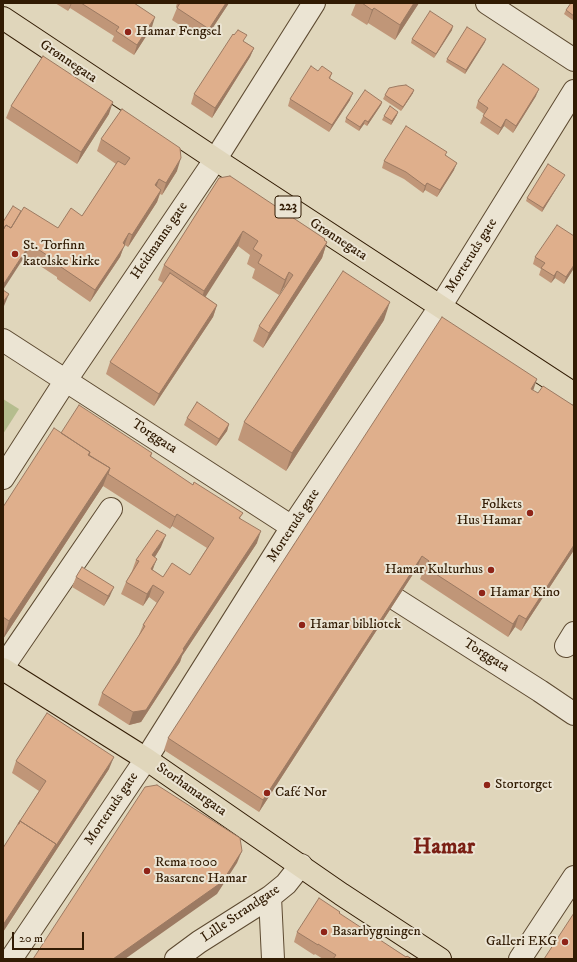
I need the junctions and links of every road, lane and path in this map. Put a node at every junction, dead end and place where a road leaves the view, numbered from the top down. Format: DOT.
graph roads {
  1 [pos="314,3"];
  2 [pos="487,3"];
  3 [pos="3,18"];
  4 [pos="574,60"];
  5 [pos="574,92"];
  6 [pos="215,160"];
  7 [pos="440,307"];
  8 [pos="3,340"];
  9 [pos="66,380"];
  10 [pos="574,394"];
  11 [pos="3,478"];
  12 [pos="111,509"];
  13 [pos="298,532"];
  14 [pos="397,600"];
  15 [pos="3,668"];
  16 [pos="574,714"];
  17 [pos="146,759"];
  18 [pos="301,865"];
  19 [pos="574,877"];
  20 [pos="270,898"];
  21 [pos="11,959"];
  22 [pos="176,959"];
  23 [pos="273,959"];
  24 [pos="440,959"];
  25 [pos="520,959"];
  1 -- 6 [label="street, Heidmanns gate"];
  2 -- 4 [label="street"];
  3 -- 6 [label="main road, Grønnegata / 223"];
  5 -- 7 [label="street, Morteruds gate"];
  6 -- 7 [label="main road, Grønnegata / 223"];
  6 -- 9 [label="street, Heidmanns gate"];
  7 -- 10 [label="main road, Grønnegata / 223"];
  7 -- 13 [label="street, Morteruds gate"];
  8 -- 9 [label="street, Torggata"];
  9 -- 11 [label="street, Heidmanns gate"];
  9 -- 13 [label="street, Torggata"];
  12 -- 15 [label="street"];
  13 -- 17 [label="street, Morteruds gate"];
  14 -- 16 [label="street, Torggata"];
  15 -- 17 [label="main road, Storhamargata"];
  17 -- 18 [label="main road, Storhamargata"];
  17 -- 21 [label="street, Morteruds gate"];
  18 -- 20 [label="street, Lille Strandgate"];
  18 -- 24 [label="main road, Storhamargata"];
  19 -- 25 [label="street"];
  20 -- 22 [label="street, Lille Strandgate"];
  20 -- 23 [label="street"];
}
